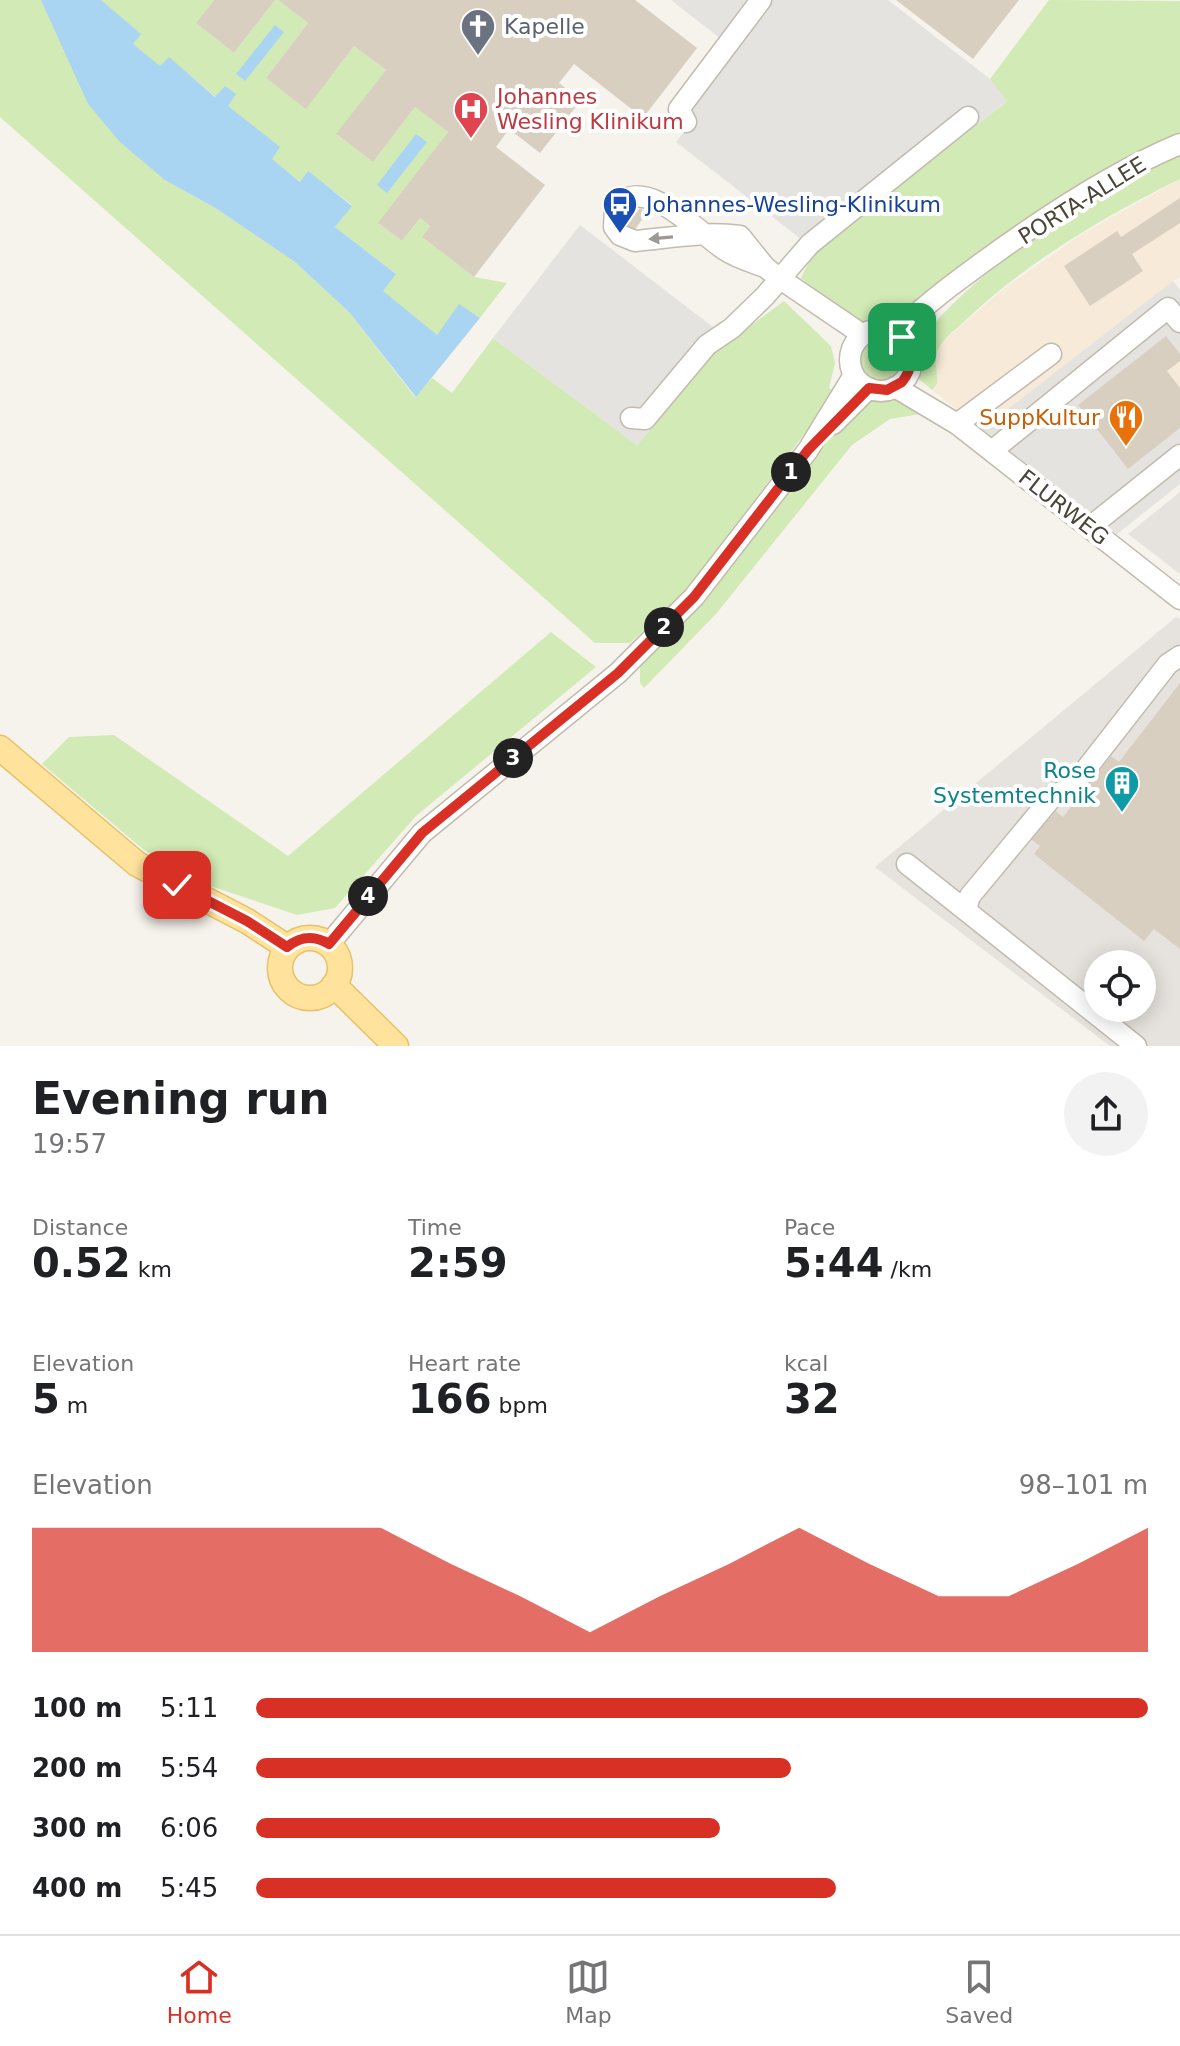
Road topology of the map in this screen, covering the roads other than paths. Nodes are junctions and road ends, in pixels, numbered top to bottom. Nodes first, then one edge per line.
1 (761, 0) edge
2 (968, 117) dead end
3 (686, 122) dead end
4 (1180, 144) edge
5 (704, 235) junction
6 (772, 272) junction
7 (1180, 322) edge
8 (901, 338) junction
9 (857, 341) junction
10 (1051, 354) dead end
11 (901, 381) junction
12 (861, 382) junction
13 (631, 418) dead end
14 (952, 420) junction
15 (993, 450) junction
16 (1180, 455) edge
17 (1090, 527) junction
18 (1180, 599) edge
19 (1180, 656) edge
20 (0, 748) edge
21 (907, 864) dead end
22 (969, 913) junction
23 (329, 944) junction
24 (287, 947) junction
25 (334, 985) junction
26 (396, 1046) edge
27 (1136, 1046) edge

1 - 3 street
2 - 6 street
4 - 8 street, PORTA-ALLEE
5 -> 5 street
5 - 6 street
5 - 6 street
6 - 9 street
6 - 13 street
7 - 15 street
8 - 9 street
8 - 11 street
9 - 12 street
10 - 14 street
11 - 12 street
11 - 14 street, FLURWEG
12 - 23 street
14 - 15 street, FLURWEG
15 - 17 street, FLURWEG
16 - 17 street
17 - 18 street, FLURWEG
19 - 22 street
20 - 24 main road
21 - 22 street
22 - 27 street
23 - 24 main road
23 - 25 main road
24 - 25 main road
25 - 26 main road

